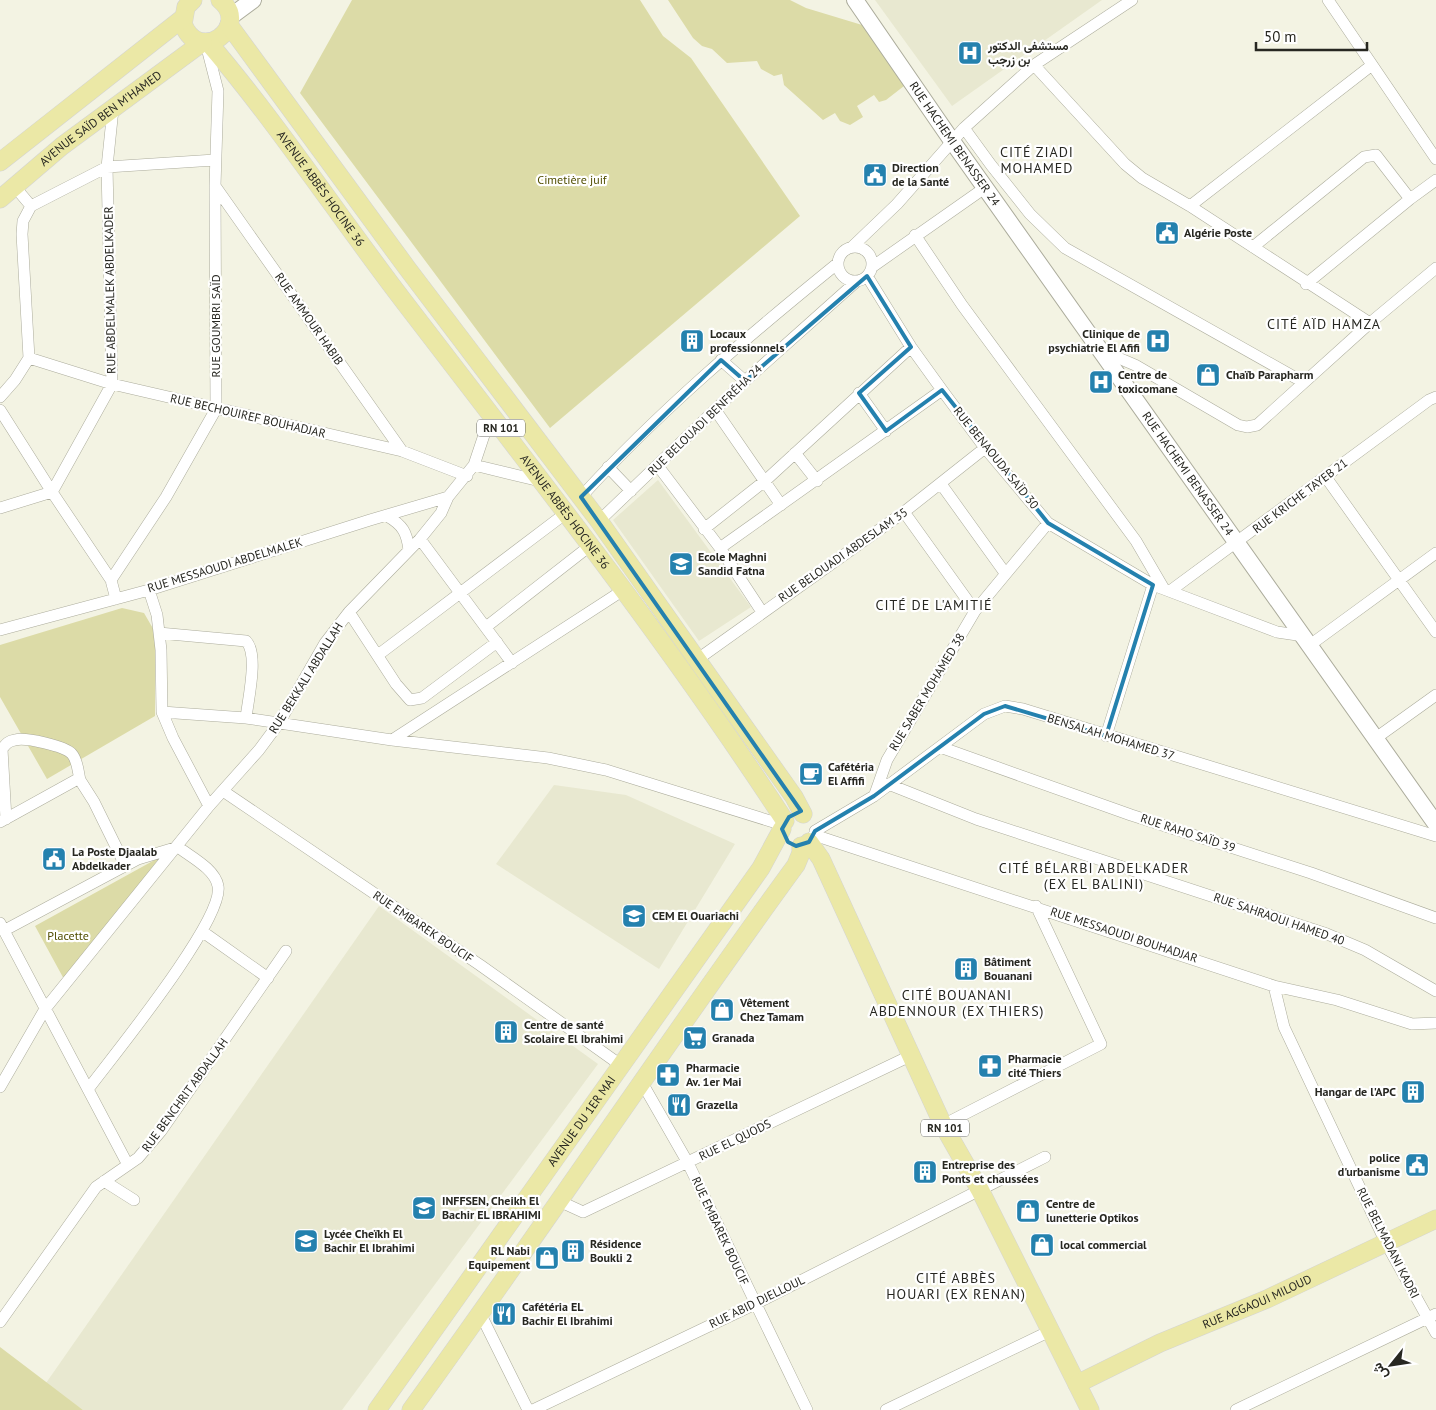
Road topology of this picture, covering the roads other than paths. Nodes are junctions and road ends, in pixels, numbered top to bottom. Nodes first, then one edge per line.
1 (172, 0) edge
2 (220, 0) edge
3 (253, 0) edge
4 (855, 0) edge
5 (1132, 0) edge
6 (1328, 0) edge
7 (186, 11) edge
8 (229, 22) junction
9 (206, 42) junction
10 (1034, 65) junction
11 (1372, 65) junction
12 (113, 109) junction
13 (964, 128) junction
14 (952, 141) junction
15 (1436, 159) edge
16 (215, 160) junction
17 (0, 162) edge
18 (108, 167) junction
19 (1436, 180) edge
20 (215, 186) junction
21 (15, 187) junction
22 (986, 187) junction
23 (0, 199) edge
24 (1410, 199) junction
25 (31, 206) junction
26 (1190, 206) junction
27 (915, 235) junction
28 (1253, 247) junction
29 (852, 248) junction
30 (838, 263) junction
31 (1436, 268) edge
32 (865, 275) junction
33 (1306, 284) junction
34 (1370, 323) junction
35 (911, 347) junction
36 (1102, 351) junction
37 (29, 358) junction
38 (721, 360) junction
39 (744, 381) junction
40 (1303, 382) junction
41 (112, 384) junction
42 (942, 390) junction
43 (859, 393) junction
44 (0, 397) edge
45 (1432, 398) edge
46 (216, 409) junction
47 (0, 410) edge
48 (716, 411) junction
49 (491, 414) junction
50 (886, 431) junction
51 (985, 448) junction
52 (402, 451) junction
53 (796, 453) junction
54 (474, 465) junction
55 (658, 466) junction
56 (608, 467) junction
57 (467, 476) junction
58 (1325, 476) junction
59 (540, 480) junction
60 (766, 480) junction
61 (817, 481) junction
62 (941, 484) junction
63 (631, 491) junction
64 (52, 492) junction
65 (448, 497) junction
66 (581, 497) junction
67 (781, 505) junction
68 (0, 508) edge
69 (566, 512) junction
70 (904, 512) junction
71 (387, 516) junction
72 (599, 521) junction
73 (1048, 523) junction
74 (704, 528) junction
75 (420, 539) junction
76 (1238, 542) junction
77 (591, 546) junction
78 (720, 548) junction
79 (409, 550) junction
80 (1436, 552) edge
81 (1005, 573) junction
82 (1399, 579) junction
83 (111, 580) junction
84 (1162, 588) junction
85 (625, 589) junction
86 (149, 590) junction
87 (460, 595) junction
88 (116, 599) junction
89 (975, 611) junction
90 (349, 612) junction
91 (762, 612) junction
92 (486, 627) junction
93 (0, 630) edge
94 (159, 632) junction
95 (1436, 632) edge
96 (1307, 641) junction
97 (497, 642) junction
98 (378, 655) junction
99 (698, 659) junction
100 (512, 663) junction
101 (1436, 695) edge
102 (162, 712) junction
103 (246, 718) junction
104 (279, 723) junction
105 (1106, 736) junction
106 (1376, 738) junction
107 (392, 740) junction
108 (940, 747) junction
109 (80, 780) junction
110 (888, 784) junction
111 (223, 791) junction
112 (874, 796) junction
113 (209, 806) junction
114 (803, 814) junction
115 (3, 821) edge
116 (1436, 824) edge
117 (784, 825) junction
118 (1436, 836) edge
119 (810, 838) junction
120 (178, 847) junction
121 (125, 865) junction
122 (1036, 906) junction
123 (1436, 918) edge
124 (2, 926) edge
125 (203, 932) junction
126 (286, 952) dead end
127 (268, 978) junction
128 (1274, 986) junction
129 (1436, 991) edge
130 (45, 1009) junction
131 (1436, 1022) edge
132 (910, 1056) junction
133 (622, 1066) junction
134 (641, 1081) junction
135 (0, 1087) edge
136 (90, 1088) junction
137 (943, 1125) junction
138 (1046, 1157) dead end
139 (688, 1163) junction
140 (128, 1165) junction
141 (104, 1181) junction
142 (536, 1185) junction
143 (980, 1190) junction
144 (134, 1200) dead end
145 (558, 1201) junction
146 (1436, 1219) edge
147 (1386, 1243) junction
148 (755, 1304) junction
149 (481, 1315) junction
150 (1432, 1316) edge
151 (0, 1322) edge
152 (1050, 1331) junction
153 (1436, 1333) edge
154 (1076, 1384) junction
155 (376, 1410) edge
156 (412, 1410) edge
157 (528, 1410) edge
158 (533, 1410) edge
159 (807, 1410) edge
160 (886, 1410) edge
161 (1090, 1410) edge
162 (1236, 1410) edge

1 - 7 main road, AVENUE ABBÈS HOCINE 36
2 - 8 main road, AVENUE ABBÈS HOCINE 36
3 - 8 main road
4 - 14 main road, RUE HACHEMI BENASSER 24
5 - 10 street
6 - 11 street
7 - 9 main road, AVENUE ABBÈS HOCINE 36
7 - 17 main road
8 - 9 main road, AVENUE SAÏD BEN M'HAMED
8 - 66 main road, AVENUE ABBÈS HOCINE 36 / RN 101
9 - 12 main road, AVENUE SAÏD BEN M'HAMED
9 - 16 street, RUE GOUMBRI SAÏD
9 - 49 main road, AVENUE ABBÈS HOCINE 36 / RN 101
10 - 13 street
10 - 26 street
11 - 15 street
11 - 26 street
12 - 18 street, RUE ABDELMALEK ABDELKADER
12 - 21 main road, AVENUE SAÏD BEN M'HAMED
13 - 14 street
13 - 40 street
14 - 22 main road, RUE HACHEMI BENASSER 24
14 - 29 street
16 - 18 street
16 - 20 street, RUE GOUMBRI SAÏD
18 - 25 street
18 - 41 street, RUE ABDELMALEK ABDELKADER
19 - 24 street
20 - 46 street, RUE GOUMBRI SAÏD
20 - 52 street, RUE AMMOUR HABIB
21 - 23 main road, AVENUE SAÏD BEN M'HAMED
21 - 25 street
22 - 27 street, RUE BELOUADI BENFRÉHA 24
22 - 36 main road, RUE HACHEMI BENASSER 24
24 - 28 street
24 - 33 street
25 - 37 street
26 - 28 street
27 - 32 street, RUE BELOUADI BENFRÉHA 24
27 - 84 street
28 - 33 street
29 - 30 street
29 - 32 street
30 - 32 street
30 - 38 street
31 - 34 street
32 - 35 street, RUE BENAOUDA SAÏD 30
32 - 39 street, RUE BELOUADI BENFRÉHA 24
33 - 34 street
34 - 40 street
35 - 42 street, RUE BENAOUDA SAÏD 30
35 - 43 street
36 - 40 street
36 - 76 main road, RUE HACHEMI BENASSER 24
37 - 41 street, RUE BECHOUIREF BOUHADJAR
37 - 44 street
38 - 39 street
38 - 56 street
39 - 48 street, RUE BELOUADI BENFRÉHA 24
41 - 46 street, RUE BECHOUIREF BOUHADJAR
41 - 64 street, RUE ABDELMALEK ABDELKADER
42 - 50 street
42 - 51 street, RUE BENAOUDA SAÏD 30
43 - 50 street
43 - 53 street
45 - 58 street, RUE KRICHE TAYEB 21
46 - 52 street, RUE BECHOUIREF BOUHADJAR
46 - 83 street, RUE GOUMBRI SAÏD
47 - 64 street
48 - 55 street, RUE BELOUADI BENFRÉHA 24
48 - 60 street
49 - 54 street
49 - 59 main road, AVENUE ABBÈS HOCINE 36 / RN 101
50 - 61 street
51 - 62 street, RUE BELOUADI ABDESLAM 35
51 - 73 street, RUE BENAOUDA SAÏD 30
52 - 57 street, RUE BECHOUIREF BOUHADJAR
53 - 60 street
53 - 61 street
54 - 57 street, RUE BEKKALI ABDALLAH
54 - 59 street
55 - 63 street, RUE BELOUADI BENFRÉHA 24
55 - 74 street
56 - 63 street
56 - 66 street
57 - 65 street, RUE BEKKALI ABDALLAH
58 - 76 street, RUE KRICHE TAYEB 21
58 - 82 street
59 - 69 main road, AVENUE ABBÈS HOCINE 36 / RN 101
60 - 67 street
60 - 74 street
61 - 67 street
62 - 70 street, RUE BELOUADI ABDESLAM 35
62 - 81 street
63 - 72 street, RUE BELOUADI BENFRÉHA 24
64 - 68 street
64 - 83 street
65 - 71 street, RUE MESSAOUDI ABDELMALEK
65 - 75 street, RUE BEKKALI ABDALLAH
66 - 72 main road, AVENUE ABBÈS HOCINE 36 / RN 101
67 - 78 street
69 - 77 main road, AVENUE ABBÈS HOCINE 36 / RN 101
69 - 87 street
70 - 89 street
70 - 91 street, RUE BELOUADI ABDESLAM 35
71 - 79 street
71 - 86 street, RUE MESSAOUDI ABDELMALEK
72 - 99 main road, AVENUE ABBÈS HOCINE 36 / RN 101
73 - 81 street, RUE SABER MOHAMED 38
73 - 84 street, RUE BENAOUDA SAÏD 30
74 - 78 street
75 - 79 street, RUE BEKKALI ABDALLAH
75 - 87 street
76 - 84 street, RUE KRICHE TAYEB 21
76 - 96 main road, RUE HACHEMI BENASSER 24
77 - 85 main road, AVENUE ABBÈS HOCINE 36 / RN 101
77 - 92 street
78 - 91 street
79 - 90 street, RUE BEKKALI ABDALLAH
80 - 82 street
81 - 89 street, RUE SABER MOHAMED 38
82 - 95 street
82 - 96 street
83 - 88 street
84 - 96 street, RUE BENAOUDA SAÏD 30
84 - 105 street
85 - 100 street
85 - 117 main road, AVENUE ABBÈS HOCINE 36 / RN 101
86 - 88 street, RUE MESSAOUDI ABDELMALEK
86 - 94 street
87 - 92 street
87 - 98 street
88 - 93 street, RUE MESSAOUDI ABDELMALEK
89 - 112 street, RUE SABER MOHAMED 38
90 - 98 street
90 - 104 street, RUE BEKKALI ABDALLAH
91 - 99 street, RUE BELOUADI ABDESLAM 35
92 - 97 street
94 - 102 street
94 - 103 street
96 - 106 main road, RUE HACHEMI BENASSER 24
97 - 98 street
97 - 100 street
99 - 114 main road, AVENUE ABBÈS HOCINE 36 / RN 101
100 - 107 street
101 - 106 street
102 - 103 street
102 - 113 street
103 - 104 street
104 - 107 street
104 - 111 street, RUE BEKKALI ABDALLAH
105 - 108 street, BENSALAH MOHAMED 37
105 - 118 street, BENSALAH MOHAMED 37
106 - 116 main road, RUE HACHEMI BENASSER 24
107 - 117 street
108 - 110 street, BENSALAH MOHAMED 37
108 - 123 street, RUE RAHO SAÏD 39
109 - 115 street
109 - 115 street
109 - 121 street
110 - 112 street, BENSALAH MOHAMED 37
110 - 129 street, RUE SAHRAOUI HAMED 40
111 - 113 street, RUE BEKKALI ABDALLAH
111 - 133 street, RUE EMBAREK BOUCIF
112 - 119 street, BENSALAH MOHAMED 37
113 - 120 street, RUE BEKKALI ABDALLAH
114 - 117 main road
114 - 119 main road
117 - 119 main road
117 - 133 main road, AVENUE DU 1ER MAI
119 - 122 street, RUE MESSAOUDI BOUHADJAR
119 - 132 main road, RN 101
119 - 134 main road, AVENUE DU 1ER MAI
120 - 121 street
120 - 125 street
120 - 130 street, RUE BEKKALI ABDALLAH
121 - 124 street
122 - 128 street, RUE MESSAOUDI BOUHADJAR
122 - 137 street
124 - 130 street
125 - 127 street
125 - 136 street
126 - 127 street, RUE BENCHRIT ABDALLAH
127 - 140 street, RUE BENCHRIT ABDALLAH
128 - 131 street, RUE MESSAOUDI BOUHADJAR
128 - 147 street, RUE BELMADANI KADRI
130 - 135 street, RUE BEKKALI ABDALLAH
130 - 136 street
132 - 137 main road, RN 101
132 - 139 street, RUE EL QUODS
133 - 134 main road
133 - 142 main road, AVENUE DU 1ER MAI
134 - 139 street, RUE EMBAREK BOUCIF
134 - 145 main road, AVENUE DU 1ER MAI
136 - 140 street
137 - 143 main road, RN 101
138 - 143 street, RUE ABID DJELLOUL
139 - 145 street, RUE EL QUODS
139 - 148 street, RUE EMBAREK BOUCIF
140 - 141 street, RUE BENCHRIT ABDALLAH
141 - 144 street
141 - 151 street, RUE BENCHRIT ABDALLAH
142 - 145 main road
142 - 155 main road, AVENUE DU 1ER MAI
143 - 148 street, RUE ABID DJELLOUL
143 - 152 main road, RN 101
145 - 149 main road, AVENUE DU 1ER MAI
146 - 147 main road, RUE AGGAOUI MILOUD
147 - 150 street, RUE BELMADANI KADRI
147 - 154 main road, RUE AGGAOUI MILOUD
148 - 158 street, RUE ABID DJELLOUL
148 - 159 street, RUE EMBAREK BOUCIF
149 - 156 main road, AVENUE DU 1ER MAI
149 - 157 street
150 - 153 street, RUE BELMADANI KADRI
150 - 162 street
152 - 154 main road, RN 101
152 - 160 street
154 - 161 main road, RN 101

